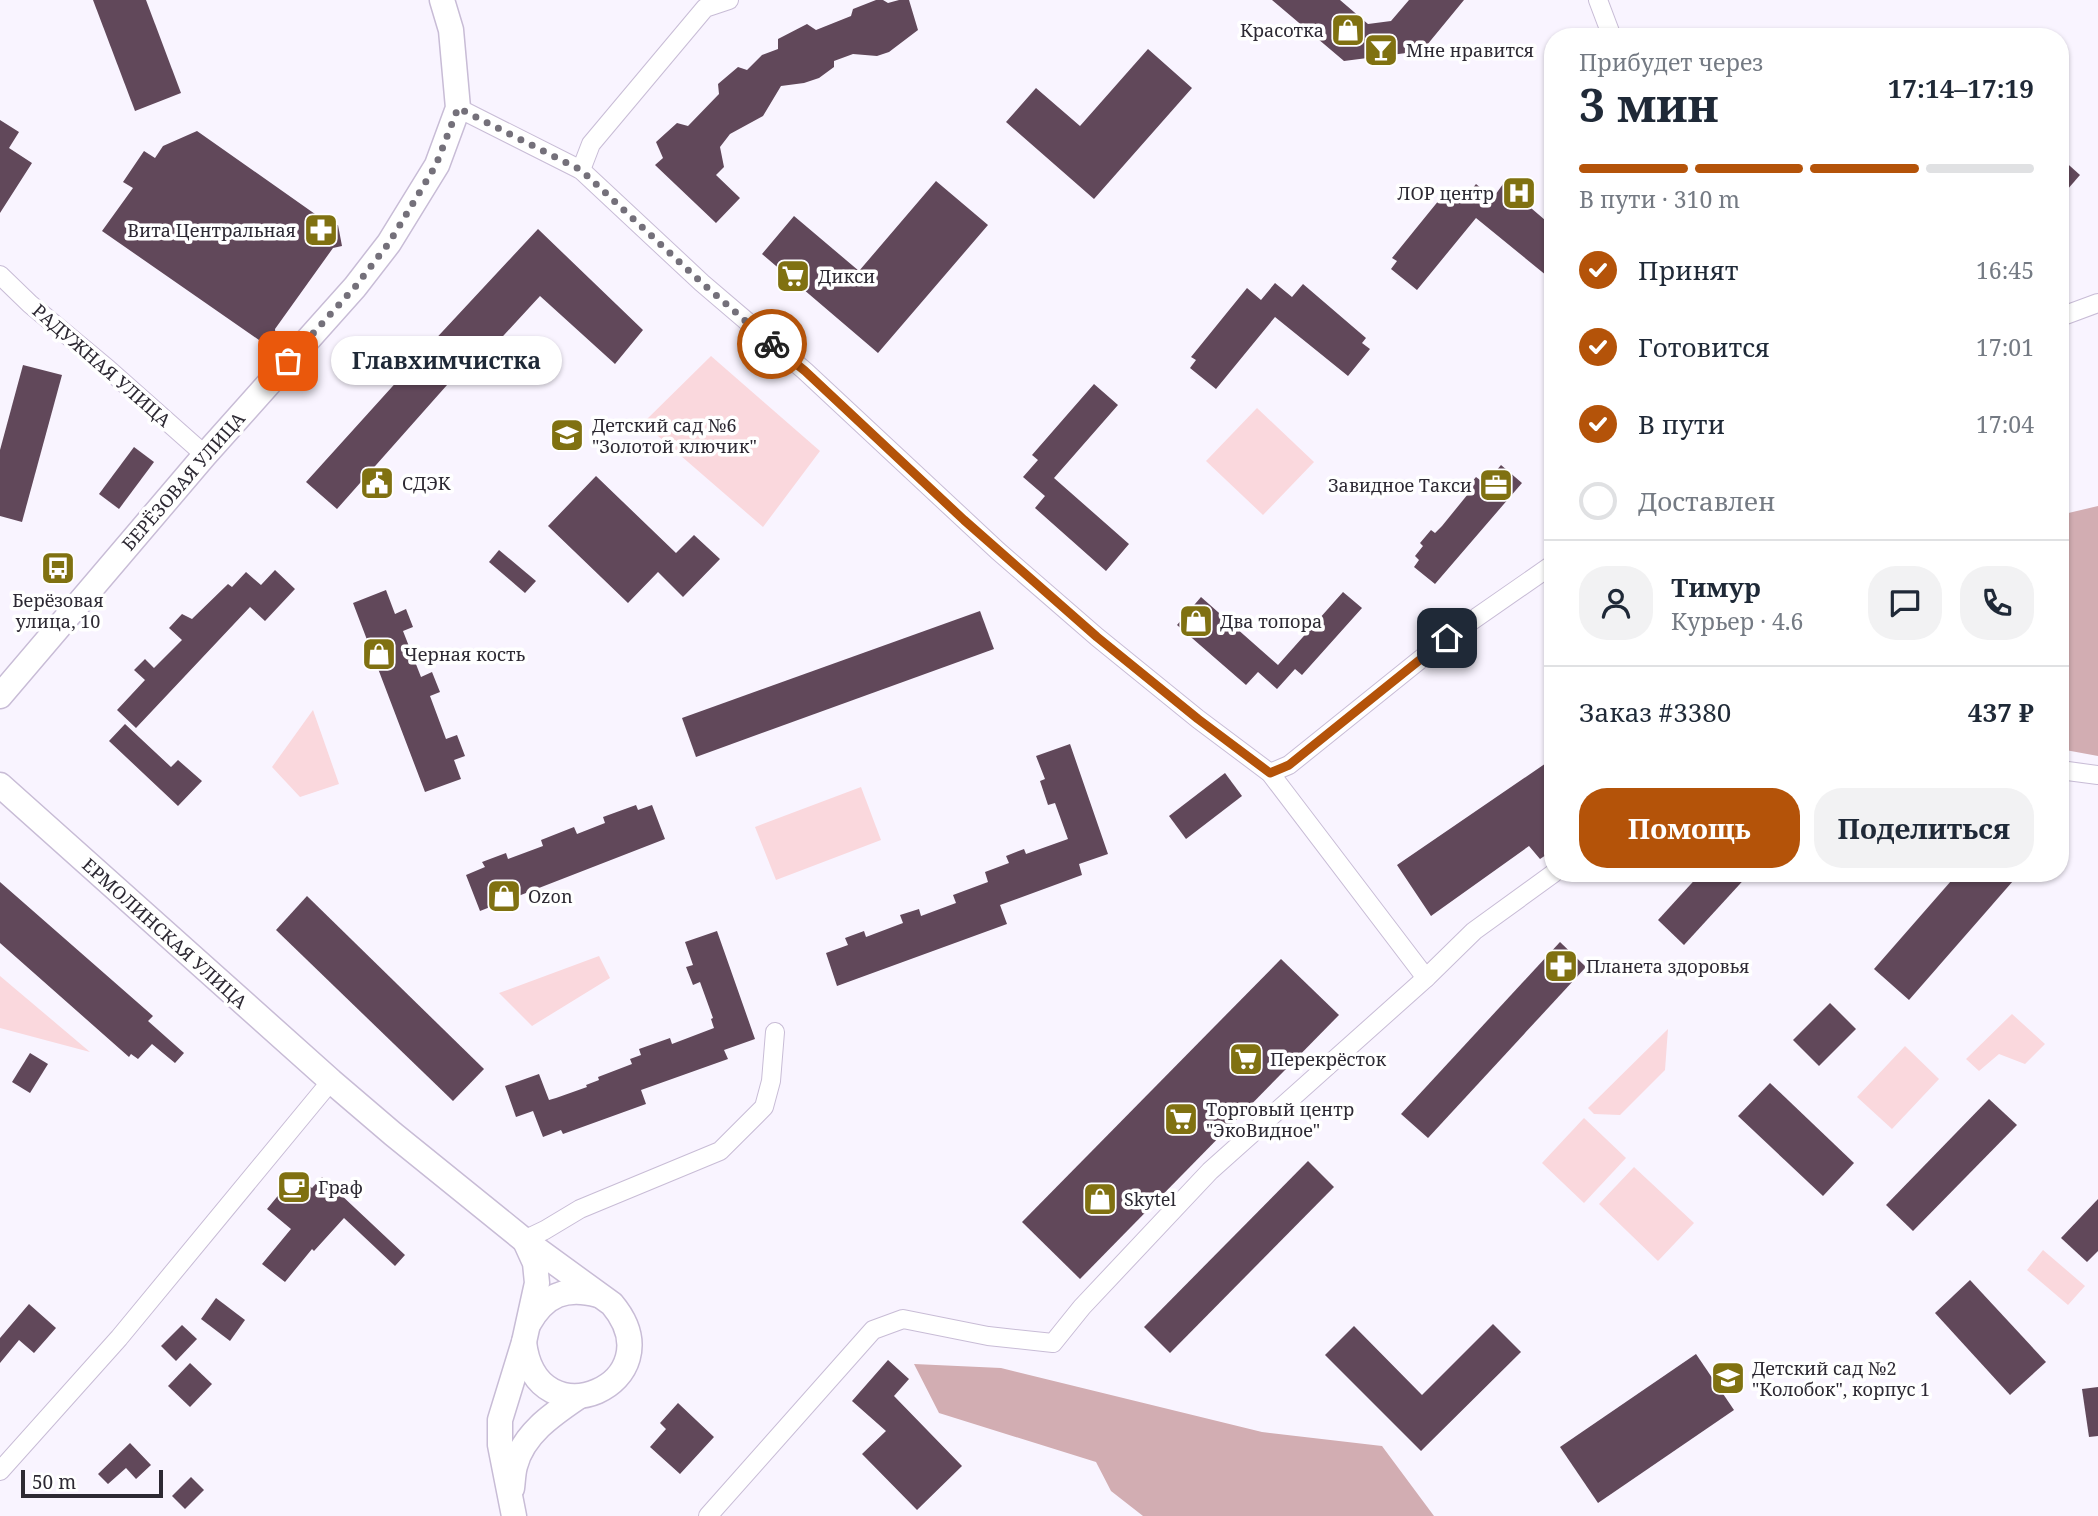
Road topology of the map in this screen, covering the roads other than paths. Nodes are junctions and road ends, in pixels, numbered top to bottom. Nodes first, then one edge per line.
1 (442, 0) edge
2 (729, 0) edge
3 (1598, 0) edge
4 (1609, 28) edge
5 (458, 108) junction
6 (581, 170) junction
7 (0, 275) edge
8 (2098, 303) edge
9 (2069, 314) edge
10 (205, 455) junction
11 (1544, 571) edge
12 (0, 696) edge
13 (2069, 771) edge
14 (1270, 773) junction
15 (2098, 775) edge
16 (0, 785) edge
17 (1544, 880) edge
18 (1426, 978) junction
19 (775, 1032) dead end
20 (331, 1081) junction
21 (524, 1240) junction
22 (598, 1295) junction
23 (526, 1333) junction
24 (578, 1397) junction
25 (0, 1471) edge
26 (719, 1501) junction
27 (512, 1508) edge
28 (694, 1516) edge
29 (708, 1516) edge

1 - 5 street, БЕРЁЗОВАЯ УЛИЦА
2 - 6 street
3 - 4 street
5 - 6 street
5 - 10 street, БЕРЁЗОВАЯ УЛИЦА
6 - 14 street
7 - 10 street, РАДУЖНАЯ УЛИЦА
8 - 9 street
10 - 12 street, БЕРЁЗОВАЯ УЛИЦА
11 - 14 street
13 - 15 street
14 - 18 street
16 - 20 street, ЕРМОЛИНСКАЯ УЛИЦА
17 - 18 street
18 - 26 street
19 - 21 street
20 - 21 street, ЕРМОЛИНСКАЯ УЛИЦА
20 - 25 street
21 - 22 street, ЕРМОЛИНСКАЯ УЛИЦА
21 - 23 street
22 - 23 street
22 - 24 street
23 - 24 street
23 - 27 street
24 - 27 street
26 - 28 street
26 - 29 street

